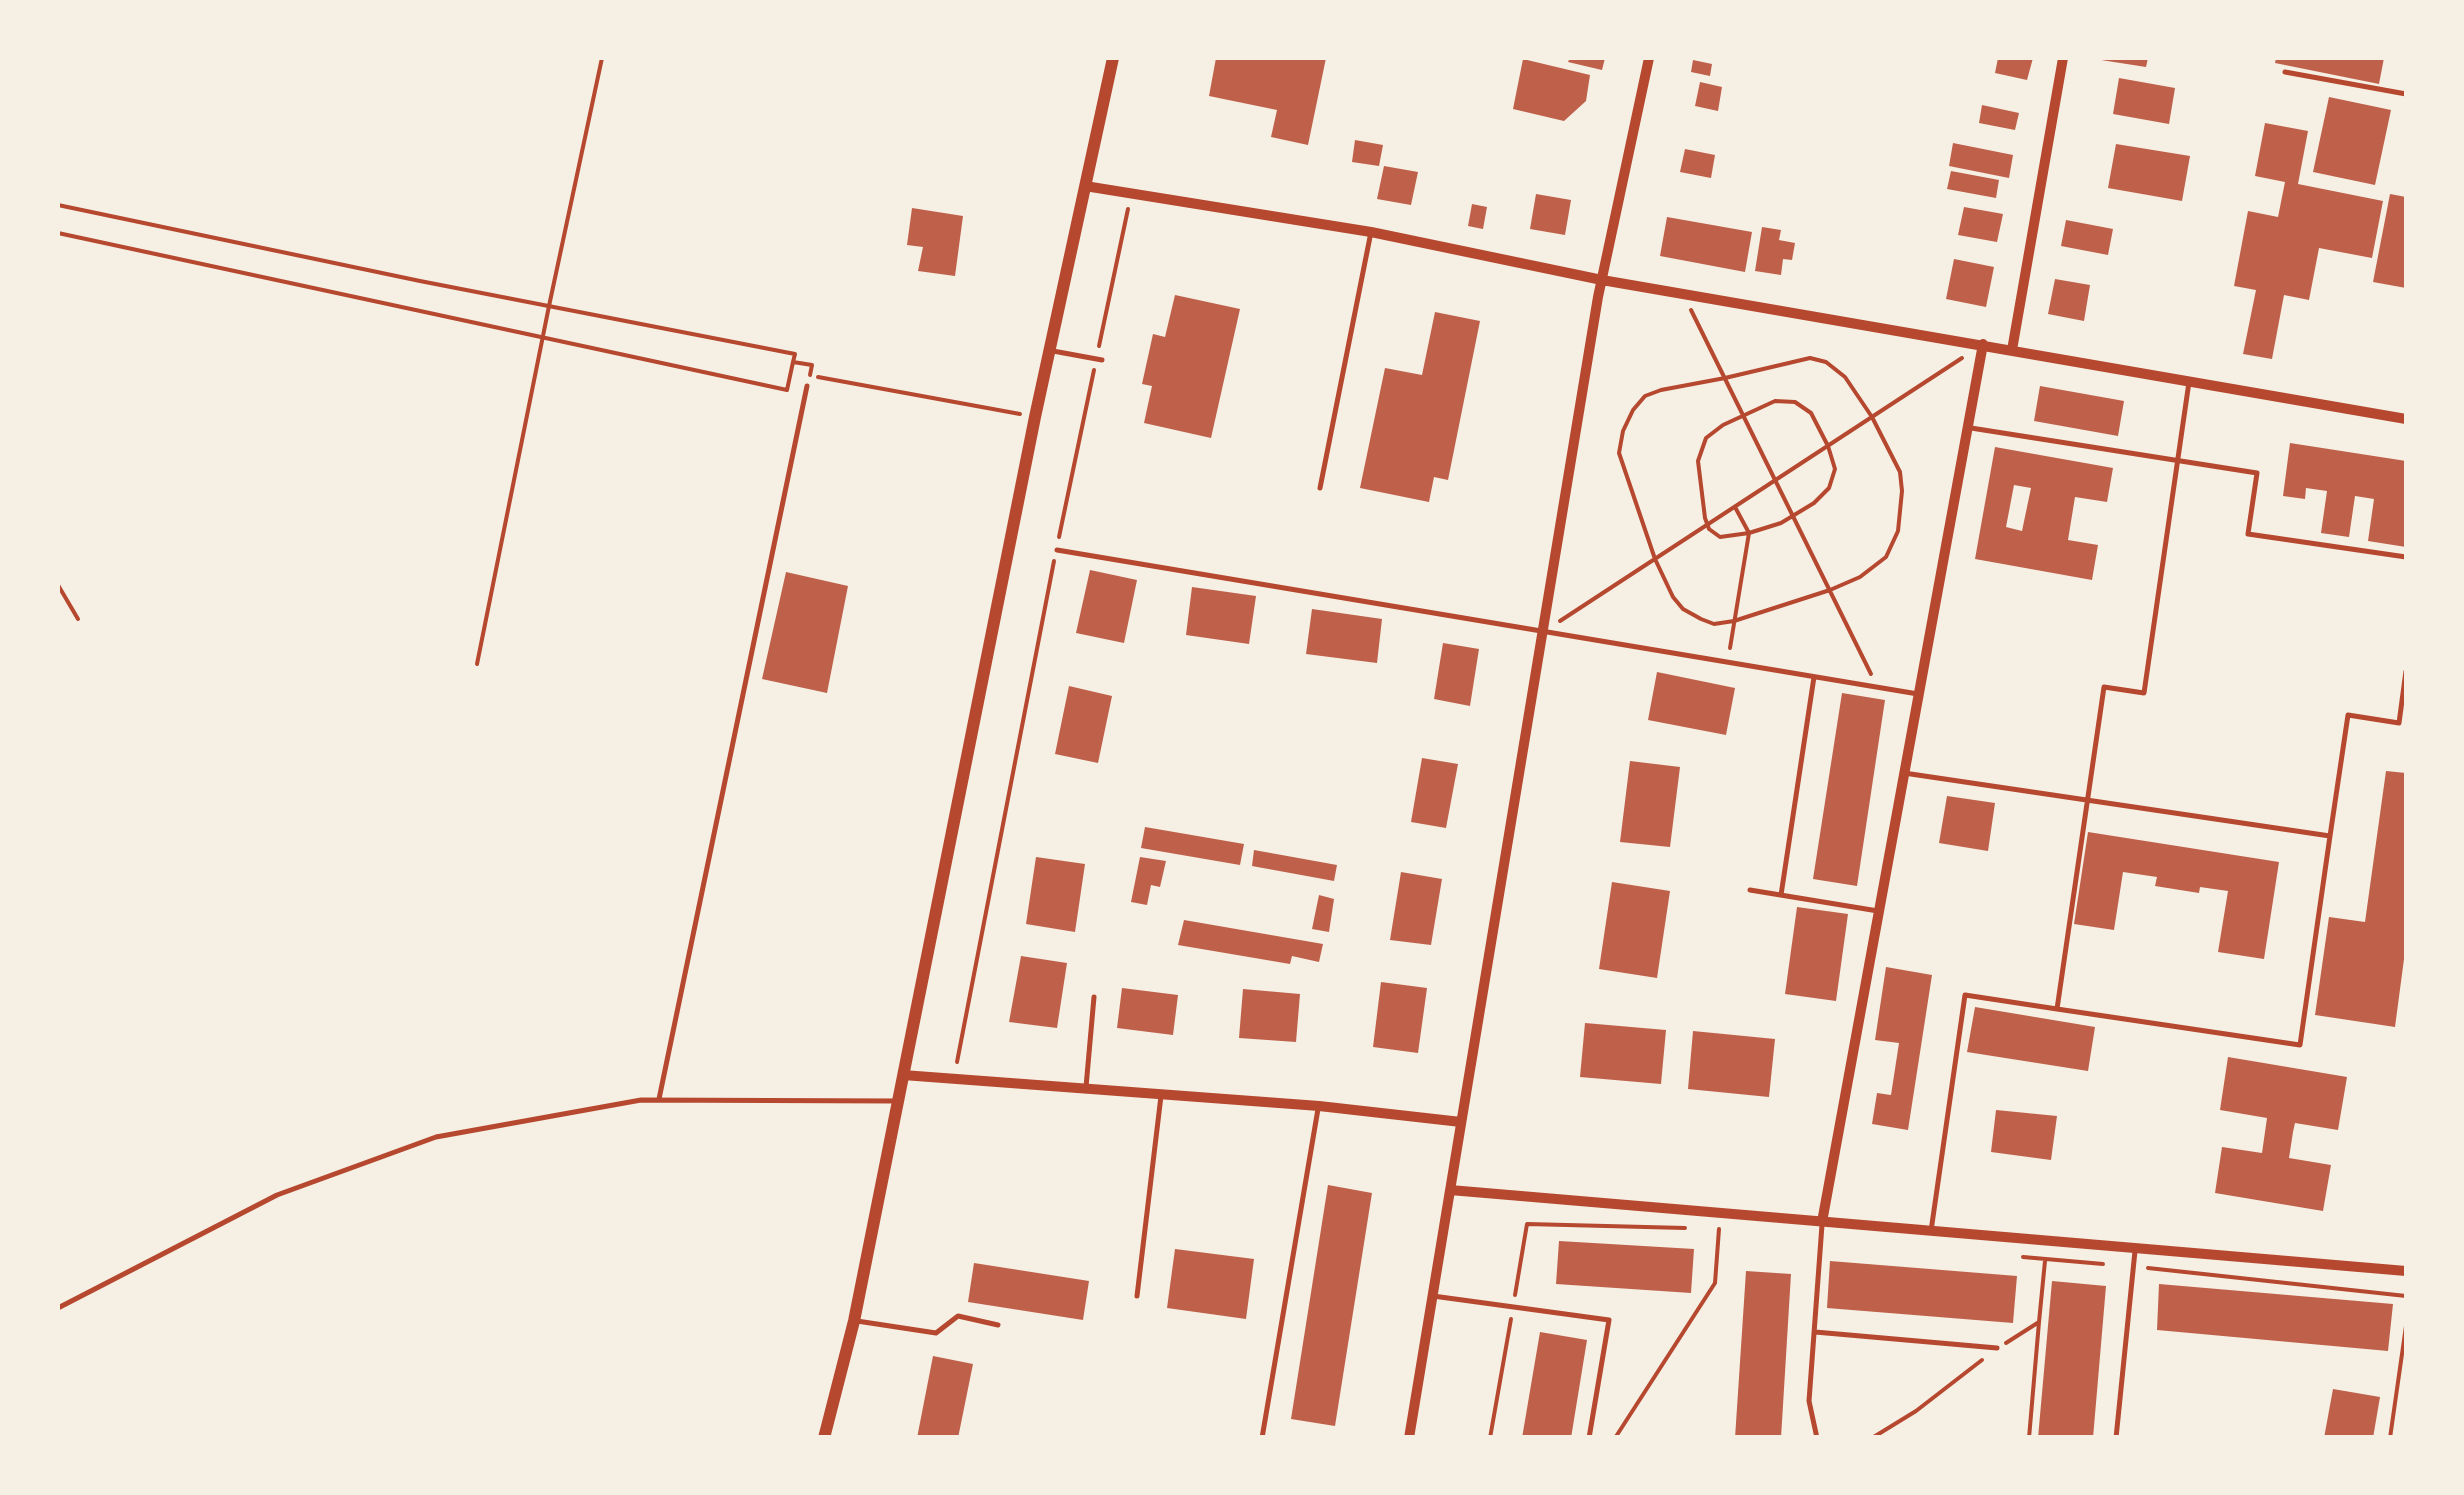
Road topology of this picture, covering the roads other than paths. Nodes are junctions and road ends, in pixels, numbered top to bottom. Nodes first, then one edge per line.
1 (1112, 58) edge
2 (1649, 58) edge
3 (2063, 58) edge
4 (2285, 72) dead end
5 (2406, 94) edge
6 (1085, 186) junction
7 (1371, 232) junction
8 (1602, 280) junction
9 (1983, 344) junction
10 (1050, 350) junction
11 (2012, 350) junction
12 (1102, 360) dead end
13 (2189, 382) junction
14 (807, 386) dead end
15 (2406, 419) edge
16 (1968, 428) junction
17 (2178, 461) junction
18 (1320, 488) dead end
19 (1057, 550) road end
20 (2406, 557) edge
21 (1542, 632) junction
22 (2406, 671) edge
23 (1814, 677) junction
24 (1918, 694) junction
25 (1904, 773) junction
26 (2087, 800) junction
27 (2330, 836) junction
28 (1750, 890) dead end
29 (1781, 895) junction
30 (1878, 912) junction
31 (1094, 997) dead end
32 (2057, 1009) junction
33 (903, 1075) junction
34 (1086, 1087) junction
35 (1161, 1094) junction
36 (659, 1099) junction
37 (898, 1101) junction
38 (1318, 1106) junction
39 (1461, 1122) junction
40 (1450, 1190) junction
41 (1822, 1222) junction
42 (1931, 1230) junction
43 (2136, 1248) junction
44 (2406, 1271) edge
45 (1137, 1296) dead end
46 (1432, 1296) junction
47 (58, 1308) edge
48 (854, 1321) junction
49 (998, 1325) dead end
50 (1814, 1332) junction
51 (1997, 1348) dead end
52 (824, 1438) edge
53 (1262, 1438) edge
54 (1408, 1438) edge
55 (1589, 1438) edge
56 (1817, 1438) edge
57 (2116, 1438) edge

1 - 6 street
2 - 8 street
3 - 11 street
4 - 5 lane
6 - 7 street
6 - 10 street
7 - 8 street
7 - 18 lane
8 - 9 street
8 - 21 street
9 - 11 street
9 - 16 street
10 - 12 lane
10 - 33 street
11 - 13 street
13 - 15 street
13 - 17 lane
14 - 36 lane
16 - 17 lane
16 - 24 street
17 - 20 lane
17 - 26 lane
19 - 21 lane
21 - 23 lane
21 - 39 street
22 - 27 lane
23 - 24 lane
23 - 29 lane
24 - 25 street
25 - 26 lane
25 - 30 street
26 - 27 lane
26 - 32 lane
27 - 32 lane
28 - 29 lane
29 - 30 lane
30 - 41 street
31 - 34 lane
32 - 42 lane
33 - 34 street
33 - 37 street
34 - 35 street
35 - 38 street
35 - 45 lane
36 - 37 lane
36 - 47 lane
37 - 48 street
38 - 39 street
38 - 53 lane
39 - 40 street
40 - 41 street
40 - 46 street
41 - 42 street
41 - 50 lane
42 - 43 street
43 - 44 street
43 - 57 lane
46 - 54 street
46 - 55 lane
48 - 49 lane
48 - 52 street
50 - 51 lane
50 - 56 lane

